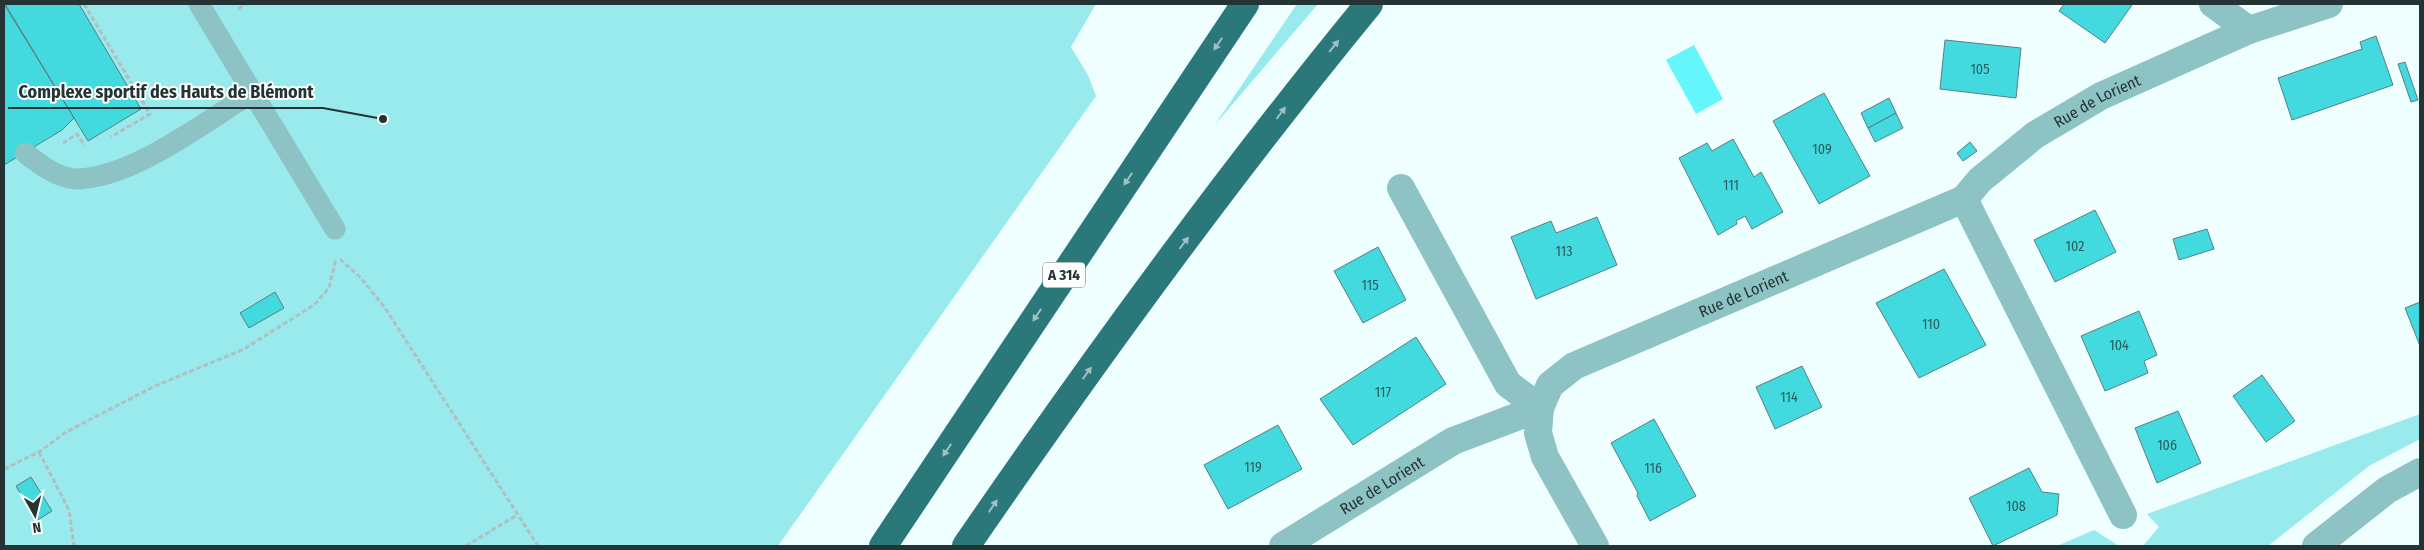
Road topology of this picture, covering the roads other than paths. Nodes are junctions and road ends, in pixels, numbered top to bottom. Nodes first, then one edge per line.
1 (199, 4) edge
2 (1245, 4) edge
3 (1368, 4) edge
4 (2213, 4) edge
5 (2329, 4) edge
6 (2249, 30) junction
7 (252, 92) junction
8 (29, 156) road end
9 (1401, 188) dead end
10 (1964, 199) junction
11 (335, 229) dead end
12 (1540, 408) junction
13 (2420, 472) edge
14 (2123, 515) dead end
15 (883, 546) edge
16 (966, 546) edge
17 (1283, 546) edge
18 (1595, 546) edge
19 (2316, 546) edge

1 - 7 lane
2 -> 15 highway, A 314
16 -> 3 highway
4 - 6 street
5 - 6 street, Rue de Lorient
6 - 10 street, Rue de Lorient
7 - 8 lane
7 - 11 lane
9 - 12 street
10 - 12 street, Rue de Lorient
10 - 14 street
12 - 17 street, Rue de Lorient
12 - 18 street, Rue de Lorient
13 - 19 street

